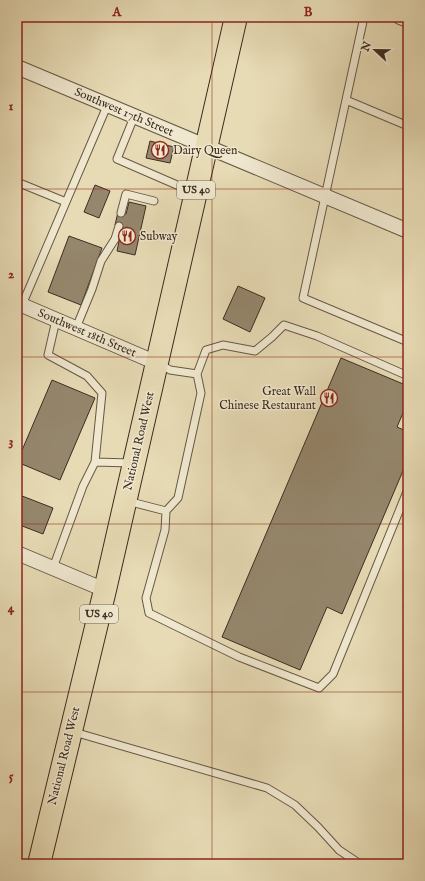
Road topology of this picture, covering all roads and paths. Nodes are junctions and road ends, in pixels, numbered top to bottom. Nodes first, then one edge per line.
1 (236, 17) edge
2 (364, 17) edge
3 (400, 17) edge
4 (408, 20) edge
5 (17, 67) edge
6 (346, 100) junction
7 (107, 106) junction
8 (134, 117) junction
9 (408, 126) edge
10 (206, 147) junction
11 (17, 182) edge
12 (196, 193) junction
13 (325, 196) junction
14 (154, 201) dead end
15 (66, 202) junction
16 (121, 213) dead end
17 (119, 226) dead end
18 (408, 231) edge
19 (20, 304) edge
20 (56, 320) junction
21 (76, 328) junction
22 (408, 342) edge
23 (157, 362) junction
24 (197, 374) junction
25 (408, 376) edge
26 (95, 462) junction
27 (134, 463) junction
28 (408, 489) edge
29 (125, 500) junction
30 (166, 512) junction
31 (17, 553) edge
32 (53, 568) junction
33 (105, 590) junction
34 (70, 731) junction
35 (39, 864) edge
36 (360, 864) edge

1 - 10 main road, National Road West / US 40
2 - 6 lane
3 - 4 street
5 - 7 street, Southwest 17th Street
6 - 9 lane
6 - 13 lane
7 - 8 street, Southwest 17th Street
7 - 15 lane
8 - 10 street, Southwest 17th Street
8 - 12 lane
10 - 12 main road, National Road West / US 40
10 - 13 street, Southwest 17th Street
11 - 15 lane
12 - 23 main road, National Road West / US 40
13 - 18 street, Southwest 17th Street
13 - 22 lane
14 - 16 lane
15 - 19 lane
17 - 21 lane
19 - 20 street, Southwest 18th Street
20 - 21 street, Southwest 18th Street
20 - 26 lane
21 - 23 street, Southwest 18th Street
23 - 24 lane
23 - 27 main road, National Road West / US 40
24 - 25 lane
24 - 30 lane
26 - 27 lane
26 - 32 lane
27 - 29 main road, National Road West / US 40
28 - 30 lane
29 - 30 lane
29 - 33 main road, National Road West / US 40
31 - 32 street
32 - 33 street
33 - 34 main road, National Road West / US 40
34 - 35 main road, National Road West / US 40
34 - 36 lane

